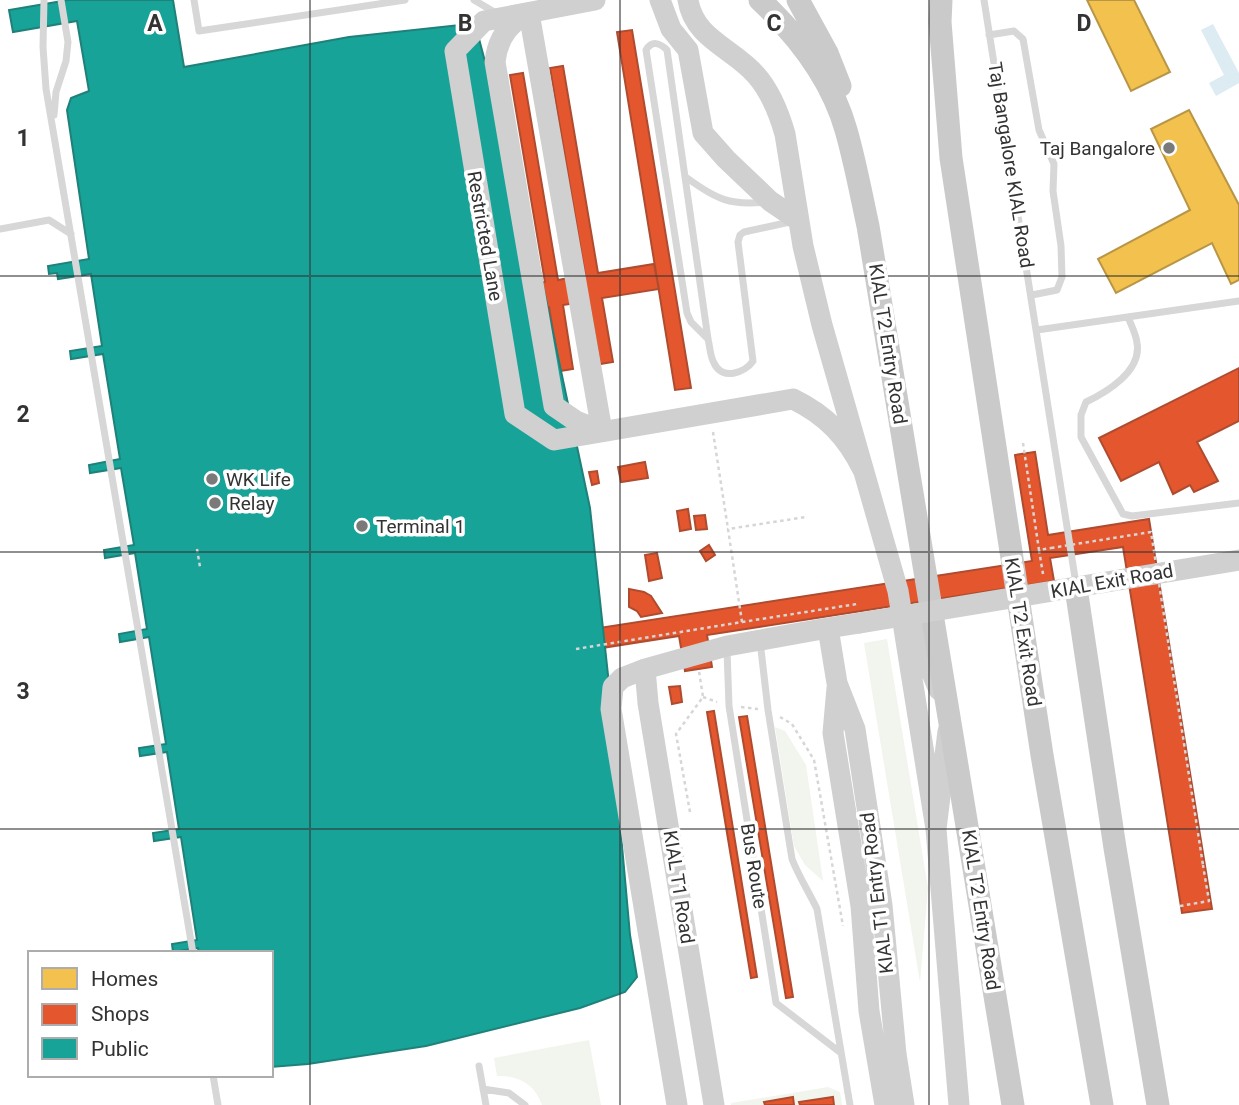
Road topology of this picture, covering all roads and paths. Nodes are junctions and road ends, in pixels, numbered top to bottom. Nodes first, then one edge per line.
1 (44, 0) edge
2 (61, 0) edge
3 (194, 0) edge
4 (405, 0) edge
5 (474, 0) edge
6 (595, 0) edge
7 (660, 0) edge
8 (688, 0) edge
9 (760, 0) edge
10 (798, 0) edge
11 (941, 0) edge
12 (955, 0) edge
13 (984, 0) edge
14 (535, 8) edge
15 (502, 18) junction
16 (989, 35) junction
17 (53, 126) junction
18 (951, 158) junction
19 (687, 178) junction
20 (770, 201) junction
21 (799, 220) junction
22 (868, 226) junction
23 (0, 229) edge
24 (71, 234) junction
25 (1032, 295) junction
26 (1239, 301) edge
27 (1128, 317) junction
28 (1037, 330) junction
29 (708, 339) junction
30 (710, 412) junction
31 (602, 431) junction
32 (1023, 443) dead end
33 (863, 470) junction
34 (1239, 503) edge
35 (806, 517) dead end
36 (728, 529) junction
37 (197, 548) dead end
38 (1039, 550) junction
39 (1239, 560) edge
40 (200, 567) dead end
41 (1048, 583) junction
42 (1076, 588) junction
43 (898, 591) junction
44 (863, 613) junction
45 (742, 622) dead end
46 (828, 628) junction
47 (760, 640) junction
48 (727, 646) junction
49 (576, 649) dead end
50 (696, 656) junction
51 (645, 669) junction
52 (837, 683) junction
53 (703, 697) junction
54 (729, 706) junction
55 (768, 710) junction
56 (950, 715) junction
57 (690, 812) dead end
58 (936, 829) junction
59 (1180, 906) dead end
60 (844, 934) dead end
61 (192, 951) edge
62 (842, 1054) junction
63 (479, 1066) dead end
64 (213, 1077) edge
65 (483, 1089) junction
66 (218, 1105) edge
67 (486, 1105) edge
68 (525, 1105) edge
69 (677, 1105) edge
70 (714, 1105) edge
71 (850, 1105) edge
72 (885, 1105) edge
73 (904, 1105) edge
74 (959, 1105) edge
75 (1013, 1105) edge
76 (1102, 1105) edge
77 (1158, 1105) edge

1 - 17 lane
2 - 17 lane
3 - 4 lane
5 - 15 lane
6 - 14 main road, Restricted Lane
7 - 20 main road
8 - 21 main road
9 - 22 main road, KIAL T2 Entry Road
10 - 22 main road
11 - 18 main road, KIAL T2 Exit Road
12 - 18 main road, KIAL T2 Exit Road
13 - 16 lane, Taj Bangalore KIAL Road
14 - 15 main road, Restricted Lane
14 - 31 main road
14 - 31 main road
15 - 31 main road, Restricted Lane
16 - 25 lane, Taj Bangalore KIAL Road
16 - 25 lane, Taj Bangalore KIAL Road
17 - 24 lane
18 - 76 main road, KIAL T2 Exit Road
19 - 20 lane
19 - 29 lane
19 - 29 lane
20 - 21 main road
21 - 29 lane
21 - 33 main road
22 - 56 main road, KIAL T2 Entry Road
23 - 24 lane
24 - 61 lane
25 - 28 lane, Taj Bangalore KIAL Road
26 - 27 lane
27 - 28 lane
27 - 34 lane
28 - 42 lane, Taj Bangalore KIAL Road
30 - 31 main road
30 - 33 main road
30 - 36 path
32 - 38 path
33 - 43 main road
35 - 36 path
36 - 49 path
37 - 40 path
38 - 41 path, bridge
38 - 59 path, bridge
39 - 42 main road, KIAL Exit Road
41 - 42 main road, KIAL Exit Road
41 - 44 main road, KIAL Exit Road, bridge
42 - 77 main road
43 - 56 main road, KIAL T2 Entry Road
43 - 58 main road
44 - 45 path, bridge
44 - 46 main road
46 - 47 main road
46 - 52 main road, KIAL T1 Entry Road
47 - 48 main road
47 - 55 lane, Bus Route
48 - 50 main road
48 - 54 lane, Bus Route
50 - 51 main road
50 - 53 path
51 - 69 main road, KIAL T1 Road
51 - 70 main road, KIAL T1 Road
52 - 72 main road, KIAL T1 Entry Road
52 - 73 main road, KIAL T1 Entry Road
53 - 54 path
53 - 57 path
54 - 55 path
54 - 62 lane, Bus Route
55 - 60 path
55 - 62 lane, Bus Route
56 - 58 main road, KIAL T2 Entry Road
56 - 75 main road, KIAL T2 Entry Road
58 - 74 main road, KIAL T2 Entry Road
62 - 71 lane, Bus Route
63 - 65 lane
64 - 66 lane
65 - 67 lane
65 - 68 lane

